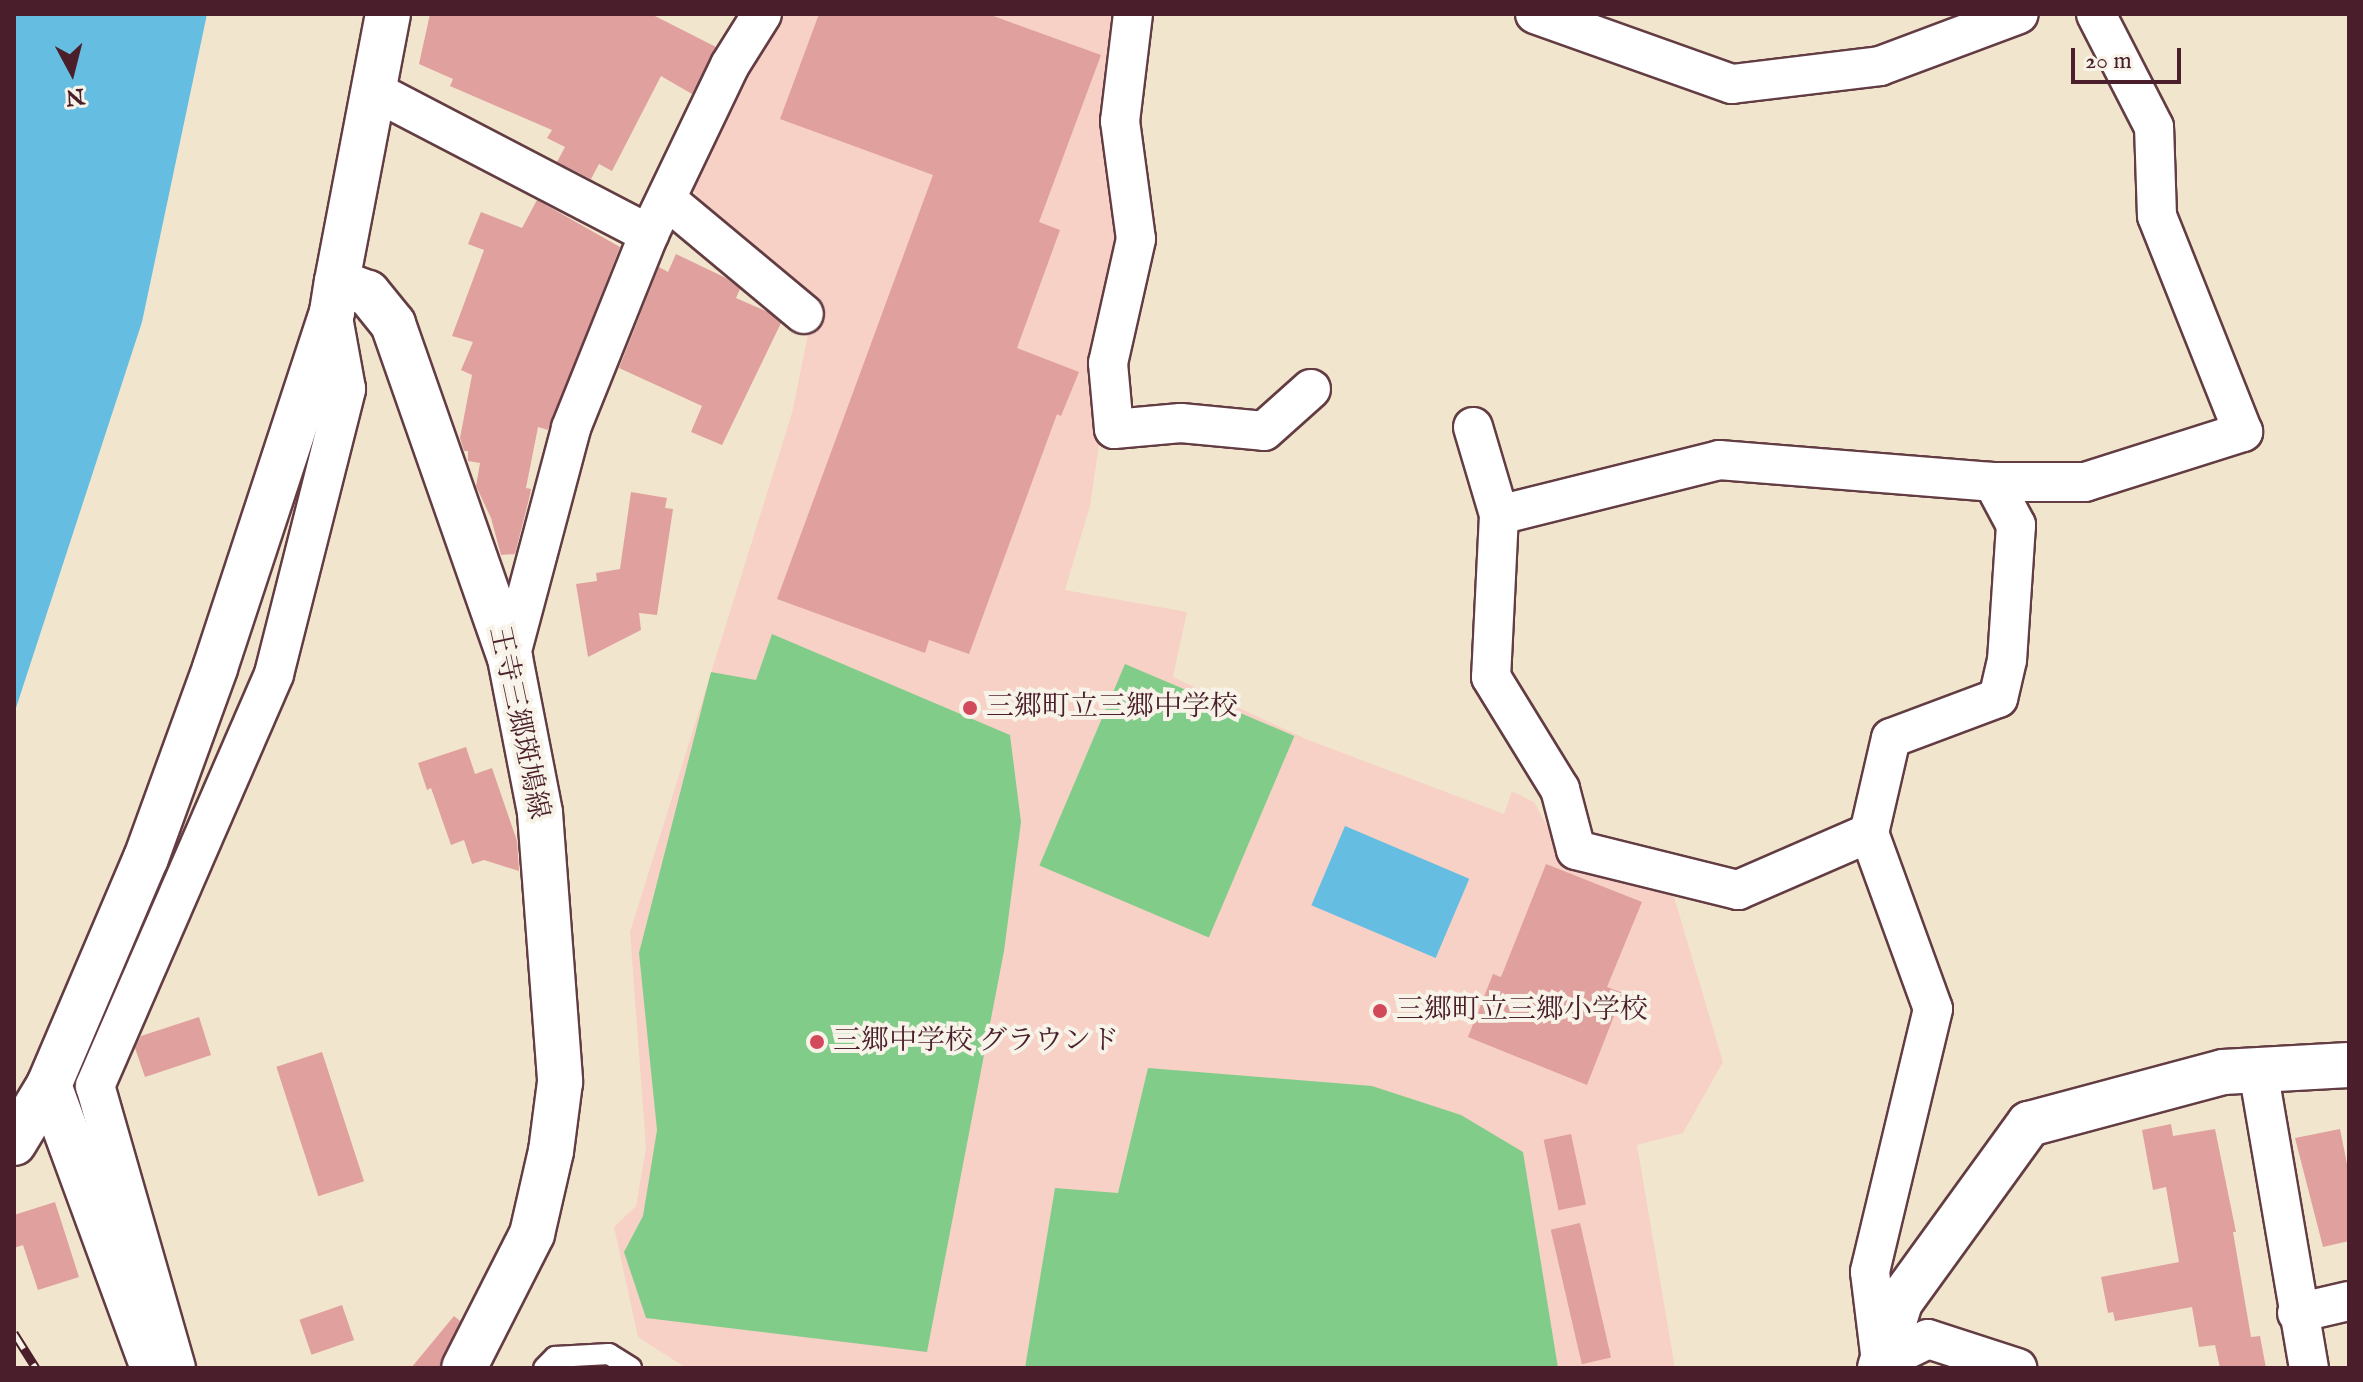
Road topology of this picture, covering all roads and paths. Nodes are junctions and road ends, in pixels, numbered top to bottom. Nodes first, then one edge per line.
1 (388, 14) edge
2 (762, 14) edge
3 (1133, 14) edge
4 (1535, 14) edge
5 (2019, 14) edge
6 (2096, 14) edge
7 (376, 92) junction
8 (667, 200) junction
9 (649, 234) junction
10 (335, 297) junction
11 (804, 314) dead end
12 (1311, 389) dead end
13 (1473, 427) dead end
14 (1993, 482) junction
15 (1499, 515) junction
16 (510, 658) junction
17 (1869, 833) junction
18 (2349, 1065) edge
19 (2258, 1070) junction
20 (49, 1085) junction
21 (14, 1143) edge
22 (2349, 1301) edge
23 (2297, 1313) junction
24 (1881, 1365) edge
25 (153, 1368) edge
26 (176, 1368) edge
27 (464, 1368) edge
28 (544, 1368) edge
29 (631, 1368) edge
30 (2017, 1368) edge
31 (2309, 1368) edge

1 - 7 street
2 - 8 street
3 - 12 street
4 - 5 street
6 - 14 street
7 - 9 street
7 - 10 street
8 - 9 street
8 - 11 street
9 - 16 street
10 - 16 street, 王寺三郷斑鳩線
10 - 20 street
10 - 26 street
13 - 15 street
14 - 15 street
14 - 17 street
15 - 17 street
16 - 27 street, 王寺三郷斑鳩線
17 - 24 street
18 - 19 street
19 - 23 street
19 - 24 street
20 - 21 street
20 - 25 street
22 - 23 street
23 - 31 street
24 - 30 street
28 - 29 lane

